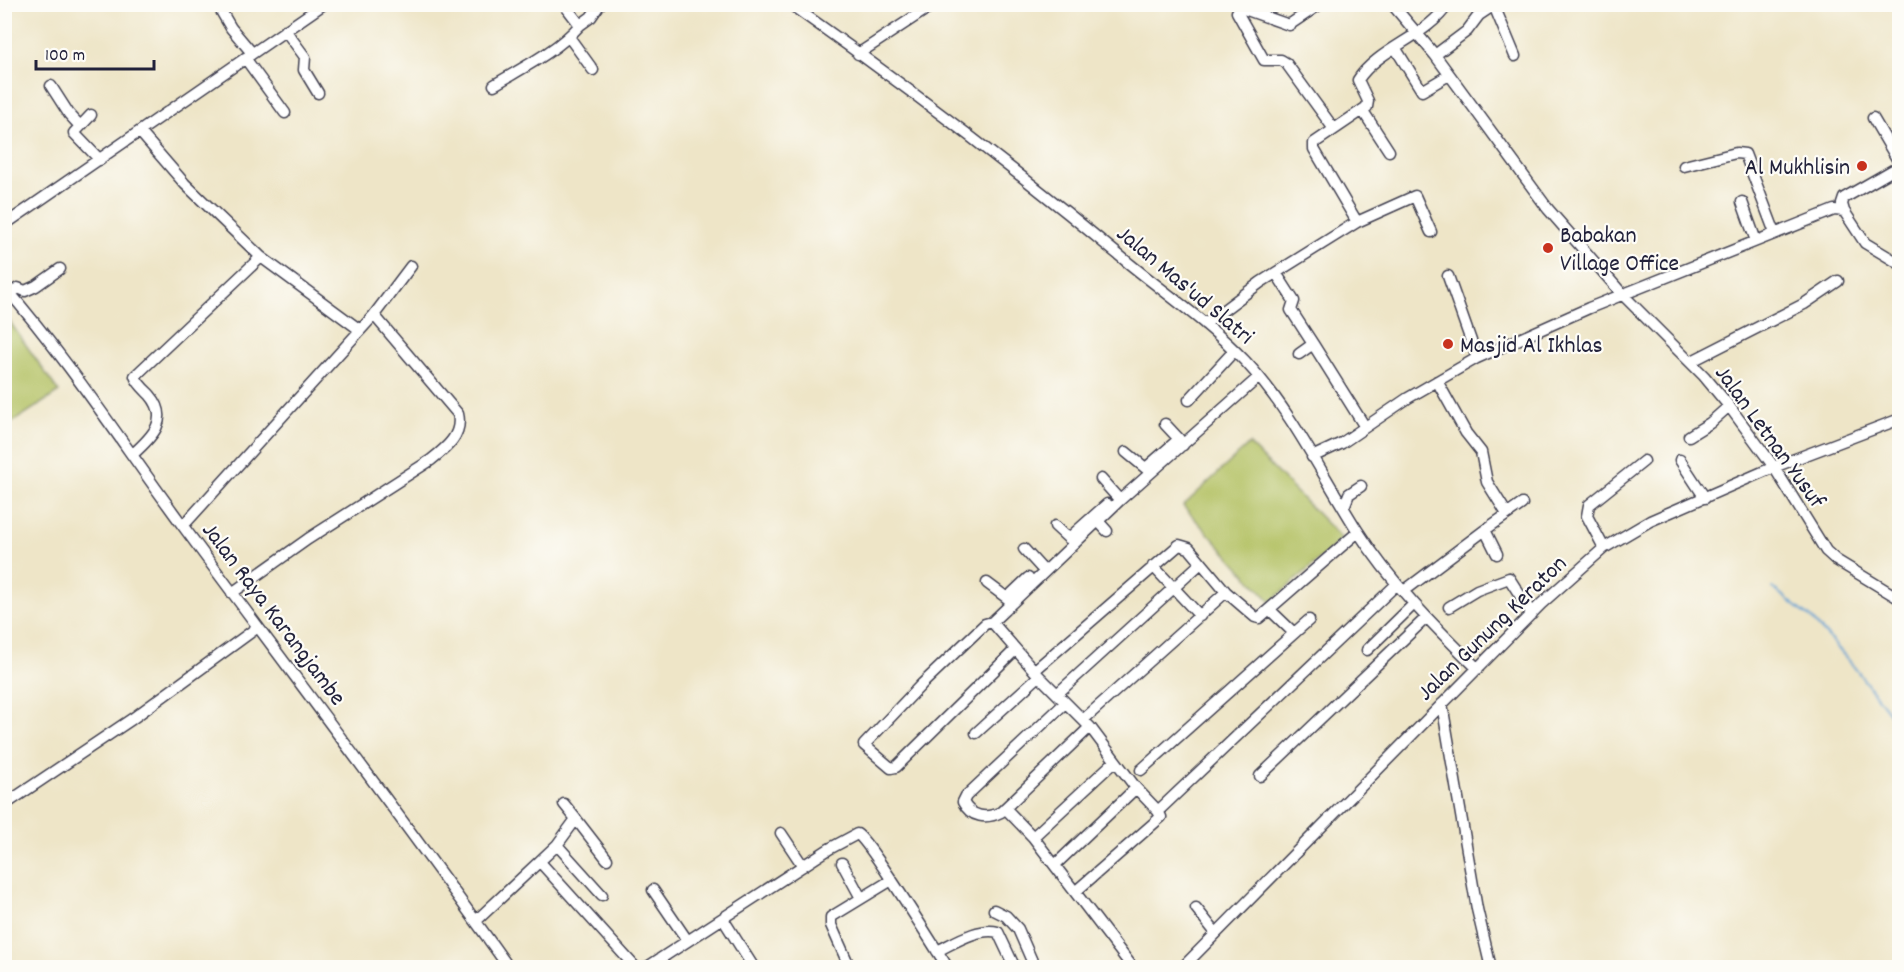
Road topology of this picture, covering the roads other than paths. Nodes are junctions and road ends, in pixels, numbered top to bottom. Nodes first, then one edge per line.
1 (217, 4) edge
2 (324, 4) edge
3 (564, 4) edge
4 (600, 4) edge
5 (790, 4) edge
6 (934, 4) edge
7 (1320, 4) edge
8 (1392, 4) edge
9 (1448, 4) edge
10 (580, 25) junction
11 (285, 30) junction
12 (1416, 35) junction
13 (569, 37) junction
14 (1396, 49) junction
15 (858, 54) junction
16 (1435, 55) junction
17 (248, 56) junction
18 (1515, 56) dead end
19 (593, 70) dead end
20 (1449, 75) junction
21 (494, 85) dead end
22 (51, 86) dead end
23 (318, 93) dead end
24 (1363, 111) junction
25 (285, 113) dead end
26 (91, 116) dead end
27 (1873, 118) dead end
28 (80, 126) junction
29 (1334, 129) junction
30 (140, 132) junction
31 (1389, 151) dead end
32 (100, 160) junction
33 (1899, 165) edge
34 (1684, 166) dead end
35 (1742, 202) dead end
36 (1844, 211) junction
37 (6, 221) edge
38 (1357, 222) junction
39 (1431, 232) dead end
40 (1775, 233) junction
41 (1756, 241) junction
42 (261, 257) junction
43 (1899, 264) edge
44 (411, 267) dead end
45 (60, 269) dead end
46 (1276, 273) junction
47 (1448, 276) dead end
48 (1838, 281) dead end
49 (8, 290) edge
50 (1624, 296) junction
51 (374, 315) junction
52 (1205, 324) junction
53 (360, 330) junction
54 (1313, 344) junction
55 (1234, 351) junction
56 (1299, 354) dead end
57 (1477, 358) junction
58 (1690, 362) junction
59 (1259, 377) junction
60 (1437, 381) junction
61 (1189, 400) dead end
62 (1729, 406) junction
63 (1899, 419) edge
64 (1165, 424) dead end
65 (1365, 427) junction
66 (1689, 436) dead end
67 (1181, 442) junction
68 (1126, 452) dead end
69 (133, 454) junction
70 (1312, 456) junction
71 (1680, 460) dead end
72 (1644, 461) dead end
73 (1774, 467) junction
74 (1149, 471) junction
75 (1101, 479) dead end
76 (1361, 486) dead end
77 (1705, 498) junction
78 (1119, 499) junction
79 (1522, 504) dead end
80 (1344, 507) junction
81 (1506, 513) junction
82 (1098, 521) junction
83 (183, 526) junction
84 (1055, 526) dead end
85 (1485, 530) junction
86 (1107, 531) dead end
87 (1358, 532) junction
88 (1070, 542) junction
89 (1604, 548) junction
90 (1024, 549) dead end
91 (1497, 554) dead end
92 (1202, 563) junction
93 (1153, 566) junction
94 (1042, 569) junction
95 (987, 583) dead end
96 (1174, 588) junction
97 (1401, 588) junction
98 (1226, 592) junction
99 (232, 593) junction
100 (1010, 599) junction
101 (1899, 599) edge
102 (1414, 604) junction
103 (1449, 607) dead end
104 (1270, 610) junction
105 (1532, 614) junction
106 (1200, 616) junction
107 (1426, 618) junction
108 (1309, 620) dead end
109 (992, 622) junction
110 (258, 627) junction
111 (1294, 633) junction
112 (1015, 650) junction
113 (1367, 650) dead end
114 (1478, 669) junction
115 (1037, 673) junction
116 (1061, 698) junction
117 (1442, 704) junction
118 (1086, 724) junction
119 (976, 733) dead end
120 (1116, 761) junction
121 (1141, 770) dead end
122 (1260, 776) dead end
123 (1136, 788) junction
124 (564, 804) dead end
125 (4, 805) edge
126 (1005, 808) junction
127 (1158, 810) junction
128 (576, 819) junction
129 (782, 833) dead end
130 (1034, 837) junction
131 (557, 845) junction
132 (607, 859) dead end
133 (540, 862) junction
134 (842, 863) dead end
135 (1055, 865) junction
136 (803, 866) junction
137 (890, 881) junction
138 (653, 891) dead end
139 (1075, 892) junction
140 (602, 895) dead end
141 (861, 898) junction
142 (1196, 908) dead end
143 (994, 910) dead end
144 (723, 919) junction
145 (477, 920) junction
146 (1012, 923) junction
147 (998, 932) junction
148 (1215, 932) junction
149 (687, 940) junction
150 (937, 951) junction
151 (1488, 967) edge
152 (509, 968) edge
153 (636, 968) edge
154 (646, 968) edge
155 (754, 968) edge
156 (850, 968) edge
157 (948, 968) edge
158 (1015, 968) edge
159 (1035, 968) edge
160 (1133, 968) edge
161 (1182, 968) edge

1 - 17 street
2 - 11 street
3 - 10 street
4 - 10 street
5 - 15 street, Jalan Mas'ud Slatri
6 - 15 street
7 - 29 street
8 - 12 street, Jalan Letnan Yusuf
9 - 12 street
10 - 13 street
11 - 17 street
11 - 23 street
12 - 14 street
12 - 16 street, Jalan Letnan Yusuf
13 - 19 street
13 - 21 street
14 - 20 street
14 - 24 street
15 - 52 street, Jalan Mas'ud Slatri
16 - 18 street
16 - 20 street, Jalan Letnan Yusuf
17 - 25 street
17 - 30 street
20 - 50 street, Jalan Letnan Yusuf
22 - 28 street
24 - 29 street
24 - 31 street
26 - 28 street
27 - 33 street
28 - 32 street
29 - 38 street
30 - 32 street
30 - 42 street
32 - 37 street
33 - 36 street
34 - 40 street
35 - 41 street
36 - 40 street
36 - 43 street
38 - 39 street
38 - 46 street
40 - 41 street
41 - 50 street
42 - 53 street
42 - 69 street
44 - 51 street
45 - 49 street
46 - 52 street
46 - 54 street
47 - 57 street
48 - 58 street
49 - 69 street, Jalan Raya Karangjambe
50 - 57 street
50 - 58 street, Jalan Letnan Yusuf
51 - 53 street
51 - 99 street
52 - 55 street, Jalan Mas'ud Slatri
53 - 83 street
54 - 56 street
54 - 65 street
55 - 59 street, Jalan Mas'ud Slatri
55 - 61 street
57 - 60 street
58 - 62 street, Jalan Letnan Yusuf
59 - 67 street
59 - 70 street, Jalan Mas'ud Slatri
60 - 65 street
60 - 81 street
62 - 66 street
62 - 73 street, Jalan Letnan Yusuf
63 - 73 street, Jalan Gunung Keraton
64 - 67 street
65 - 70 street
67 - 74 street
68 - 74 street
69 - 83 street, Jalan Raya Karangjambe
70 - 80 street, Jalan Mas'ud Slatri
71 - 77 street
72 - 89 street
73 - 77 street, Jalan Gunung Keraton
73 - 101 street, Jalan Letnan Yusuf
74 - 78 street
75 - 78 street
76 - 80 street
77 - 89 street, Jalan Gunung Keraton
78 - 82 street
78 - 88 street
79 - 81 street
80 - 87 street, Jalan Mas'ud Slatri
81 - 85 street
82 - 86 street
82 - 88 street
83 - 99 street, Jalan Raya Karangjambe
84 - 88 street
85 - 91 street
85 - 97 street
87 - 97 street, Jalan Mas'ud Slatri
87 - 104 street
88 - 94 street
89 - 105 street, Jalan Gunung Keraton
90 - 94 street
92 - 93 street
92 - 96 street
92 - 98 street
93 - 96 street
93 - 115 street
94 - 100 street
95 - 100 street
96 - 106 street
96 - 116 street
97 - 102 street, Jalan Mas'ud Slatri
97 - 127 street
98 - 104 street
98 - 106 street
99 - 110 street, Jalan Raya Karangjambe
100 - 109 street
102 - 107 street, Jalan Mas'ud Slatri
102 - 113 street
103 - 105 street
104 - 111 street
105 - 114 street, Jalan Gunung Keraton
106 - 118 street
107 - 114 street, Jalan Mas'ud Slatri
107 - 122 street
108 - 111 street
109 - 112 street
109 - 112 street
110 - 125 street
110 - 145 street, Jalan Raya Karangjambe
111 - 121 street
112 - 115 street
114 - 117 street, Jalan Gunung Keraton
115 - 116 street
115 - 119 street
116 - 118 street
116 - 126 street
117 - 148 street, Jalan Gunung Keraton
117 - 151 street
118 - 120 street
118 - 126 street
120 - 123 street
120 - 130 street
123 - 127 street
123 - 135 street
124 - 128 street
126 - 130 street
127 - 139 street
128 - 131 street
128 - 132 street
129 - 136 street
130 - 135 street
131 - 133 street
131 - 140 street
133 - 145 street
133 - 153 street
134 - 141 street
135 - 139 street
136 - 137 street
136 - 144 street
137 - 141 street
137 - 150 street
138 - 149 street
139 - 160 street
141 - 156 street
142 - 148 street
143 - 146 street
144 - 149 street
144 - 155 street
145 - 152 street, Jalan Raya Karangjambe
146 - 147 street
146 - 159 street
147 - 150 street
147 - 158 street
148 - 161 street, Jalan Gunung Keraton
149 - 154 street
150 - 157 street

